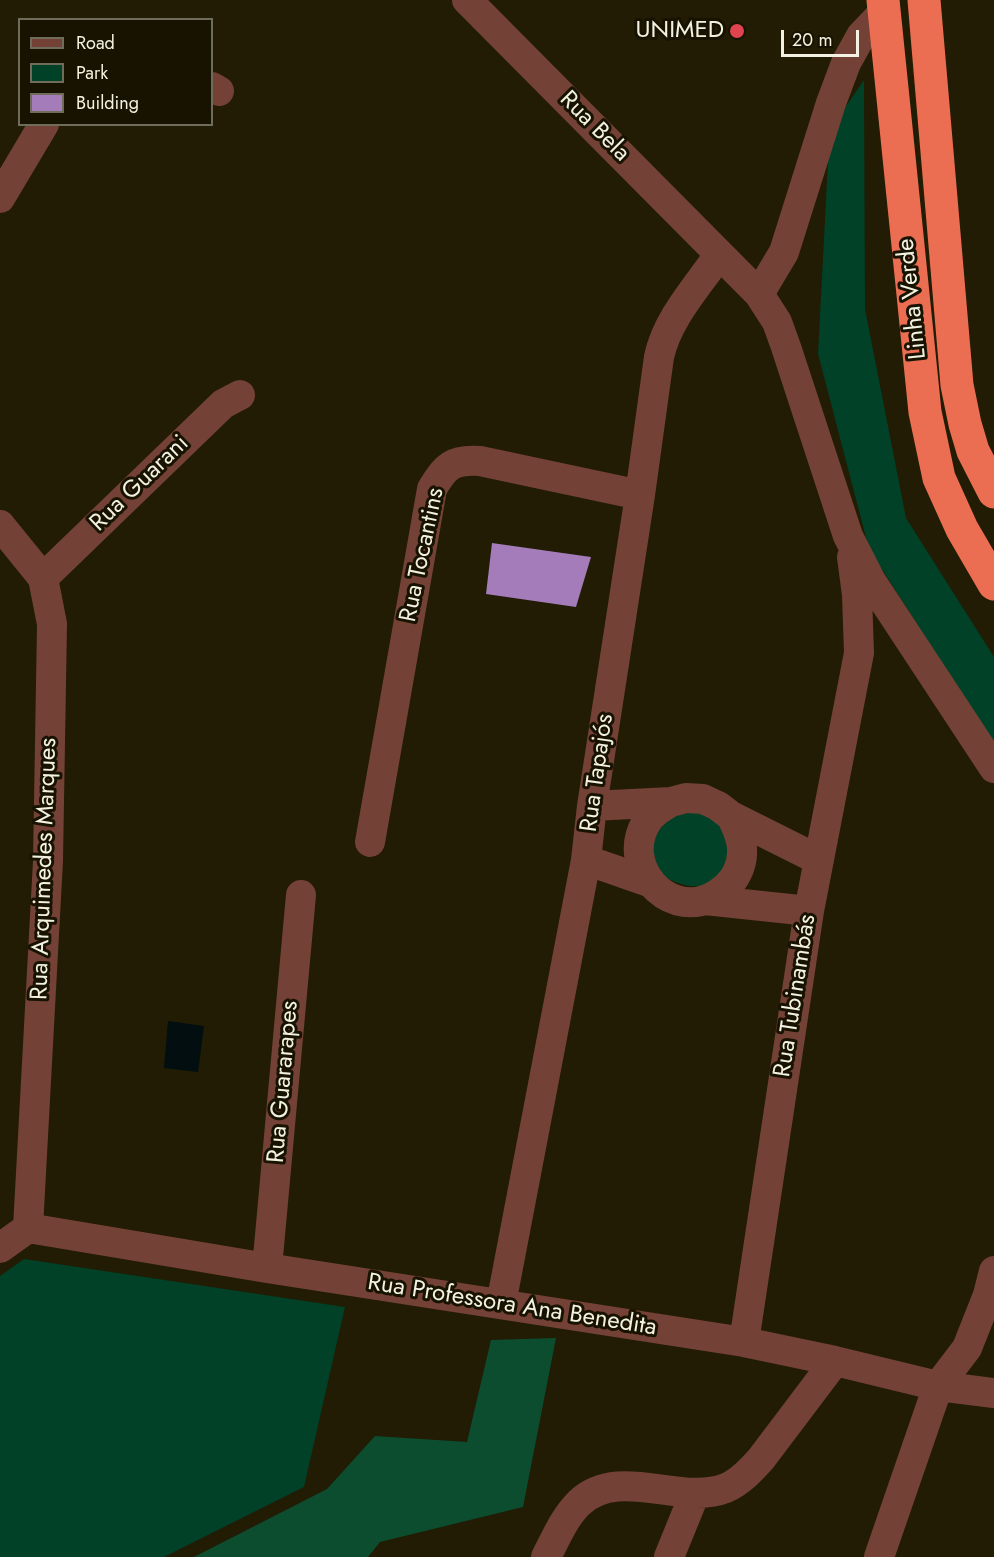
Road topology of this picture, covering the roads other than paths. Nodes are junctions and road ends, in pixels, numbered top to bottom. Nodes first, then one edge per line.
1 (467, 0) edge
2 (924, 0) edge
3 (883, 6) edge
4 (43, 126) edge
5 (0, 198) edge
6 (719, 255) junction
7 (759, 294) junction
8 (240, 395) dead end
9 (994, 492) edge
10 (640, 495) junction
11 (0, 525) edge
12 (848, 536) junction
13 (43, 578) junction
14 (994, 584) edge
15 (906, 634) junction
16 (859, 653) junction
17 (994, 768) edge
18 (670, 802) junction
19 (592, 806) junction
20 (731, 816) junction
21 (370, 842) dead end
22 (586, 860) junction
23 (819, 860) junction
24 (649, 882) junction
25 (301, 895) dead end
26 (705, 900) junction
27 (809, 910) junction
28 (28, 1228) junction
29 (0, 1248) edge
30 (267, 1268) junction
31 (994, 1271) edge
32 (501, 1304) junction
33 (744, 1342) junction
34 (835, 1361) junction
35 (938, 1386) junction
36 (994, 1393) edge
37 (695, 1492) junction
38 (546, 1557) edge
39 (669, 1557) edge
40 (879, 1557) edge

1 - 6 street, Rua Bela
2 - 9 highway, Linha Verde
3 - 7 street
3 - 14 highway, Linha Verde
4 - 5 street
6 - 7 street, Rua Bela
6 - 10 street, Rua Tapajós
7 - 12 street, Rua Bela
8 - 13 street, Rua Guarani
10 - 19 street, Rua Tapajós
10 - 21 street, Rua Tocantins
11 - 13 street, Rua Arquimedes Marques
12 - 15 street
12 - 16 street
13 - 28 street, Rua Arquimedes Marques
15 - 16 street
15 - 17 street
16 - 23 street, Rua Tubinambás
18 - 19 street
18 - 20 street
18 - 24 street
19 - 22 street, Rua Tapajós
20 - 23 street
20 - 26 street
22 - 24 street
22 - 32 street, Rua Tapajós
23 - 27 street, Rua Tubinambás
24 - 26 street
25 - 30 street, Rua Guararapes
26 - 27 street
27 - 33 street, Rua Tubinambás
28 - 29 street
28 - 30 street, Rua Professora Ana Benedita
30 - 32 street, Rua Professora Ana Benedita
31 - 35 street
32 - 33 street, Rua Professora Ana Benedita
33 - 34 street, Rua Professora Ana Benedita
34 - 35 street, Rua Professora Ana Benedita
34 - 37 street
35 - 36 street, Rua Professora Ana Benedita
35 - 40 street
37 - 38 street
37 - 39 street

